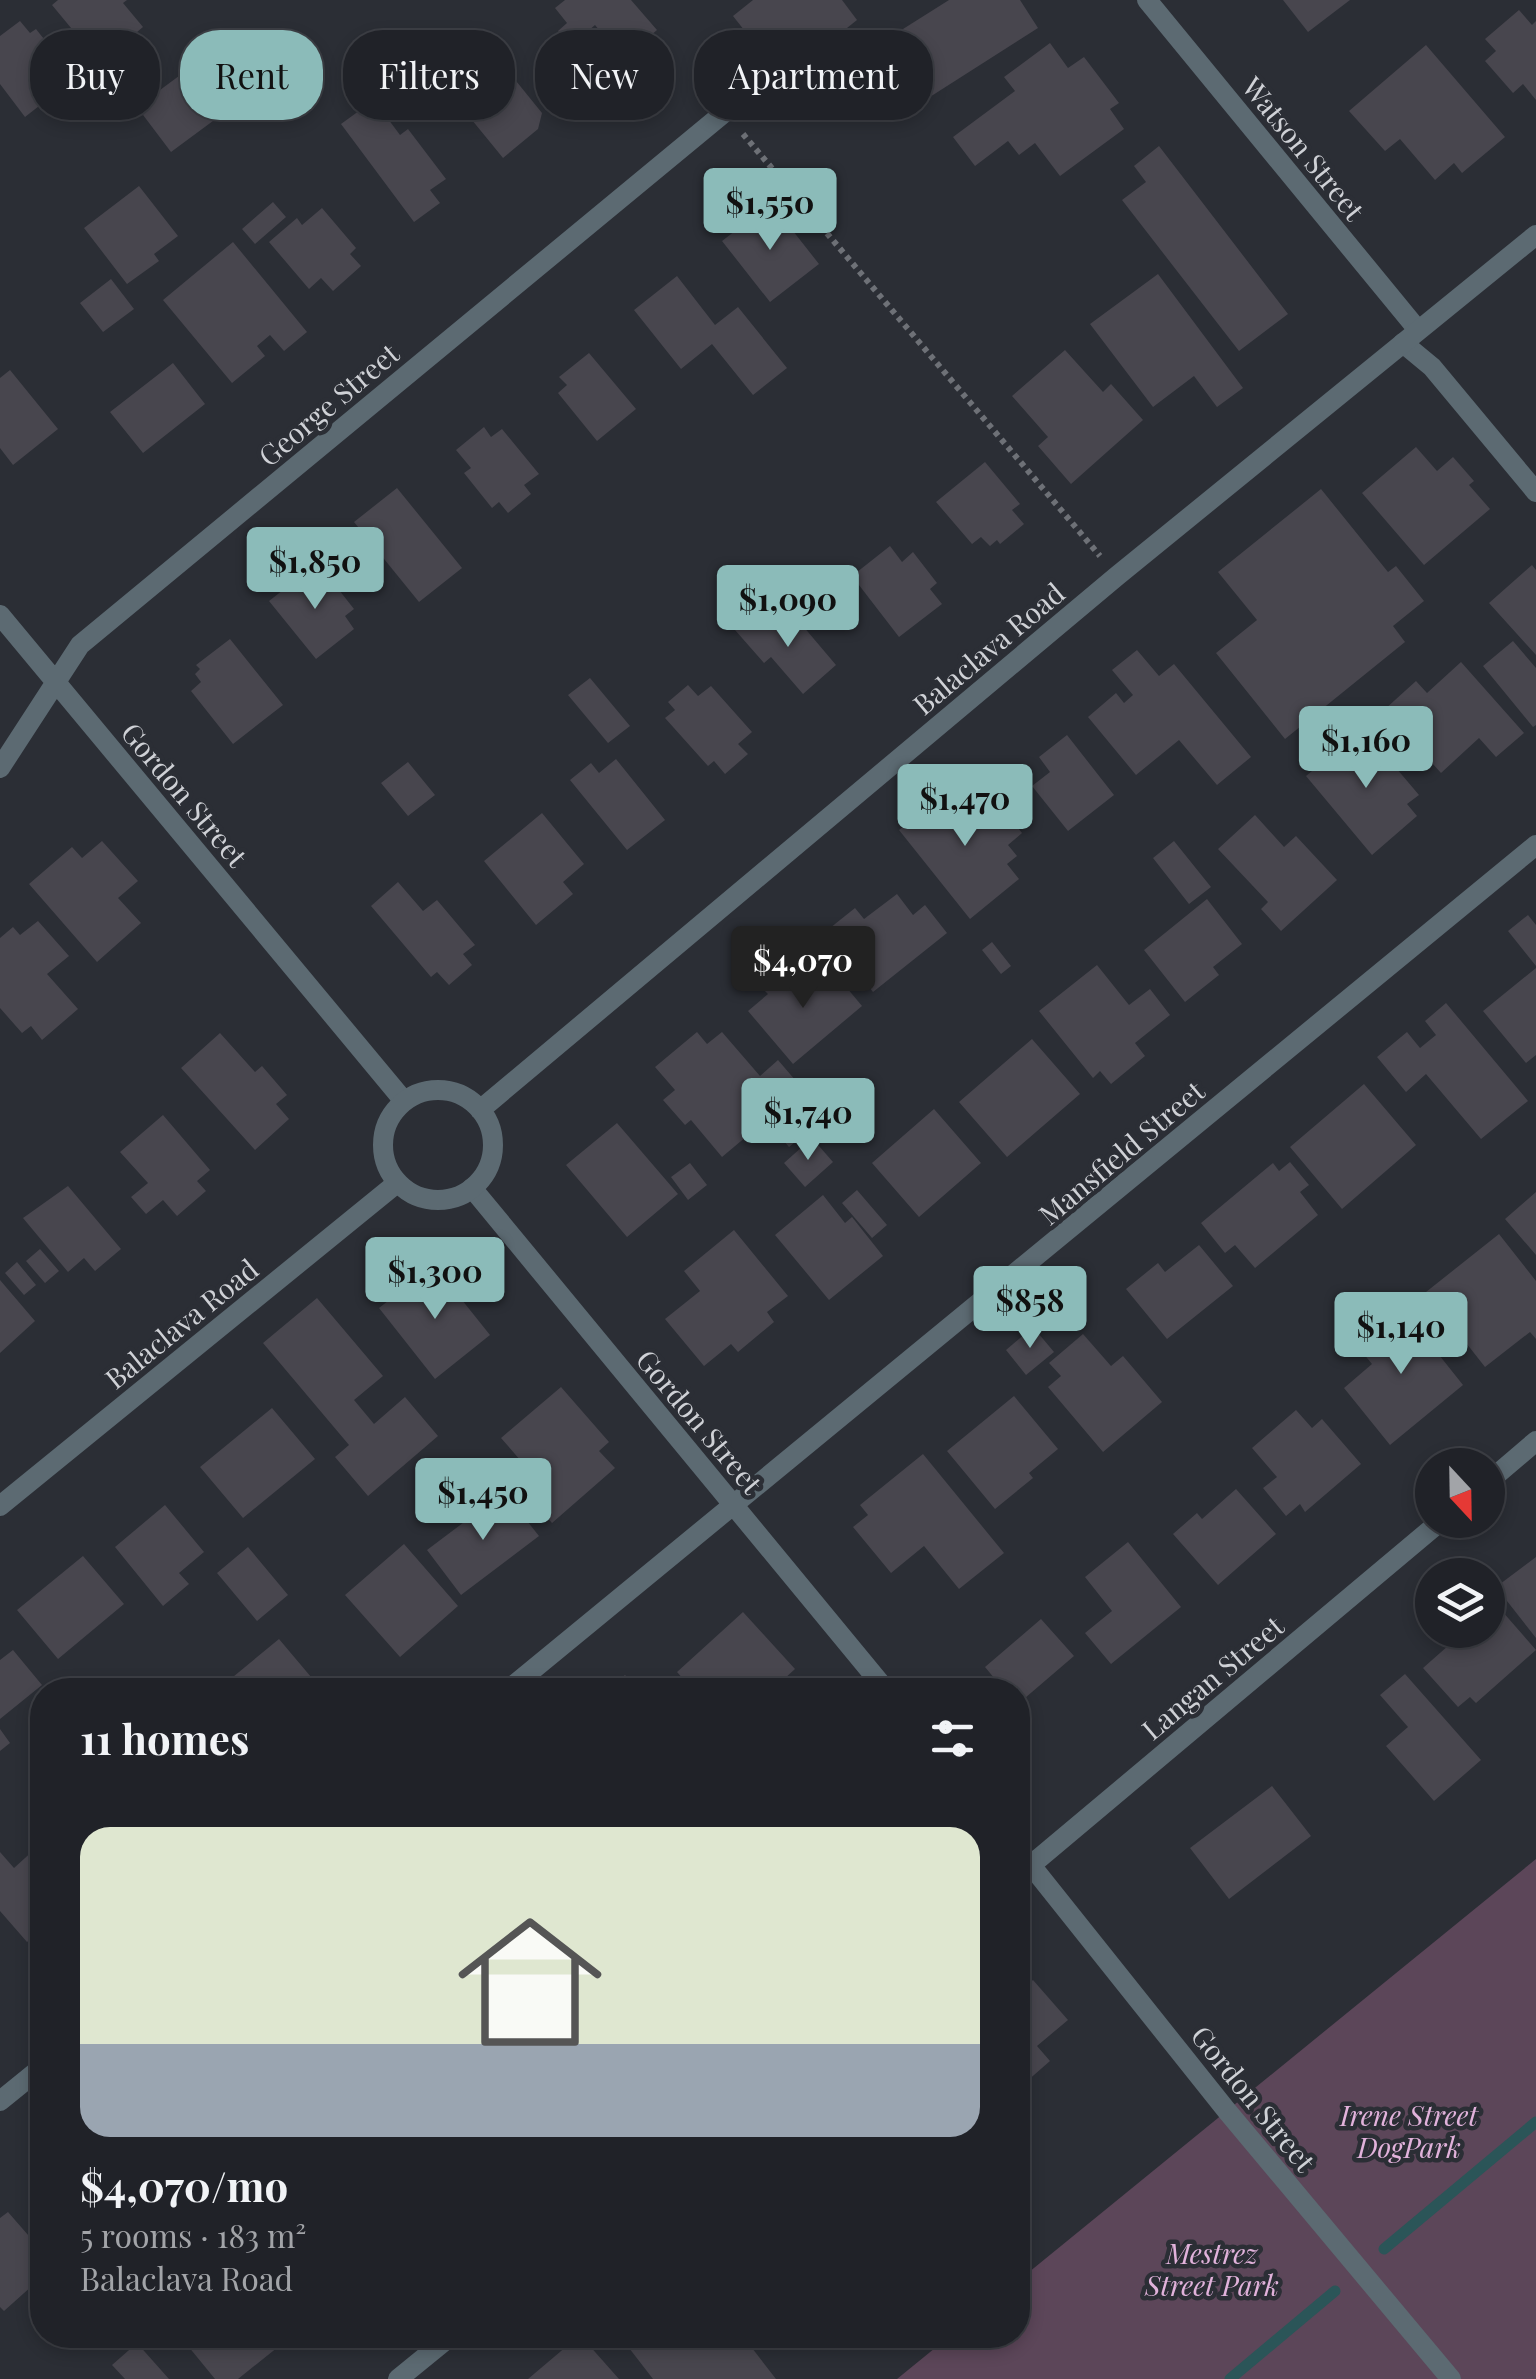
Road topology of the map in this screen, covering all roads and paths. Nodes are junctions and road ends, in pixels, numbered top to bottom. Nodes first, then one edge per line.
1 (1148, 0) edge
2 (714, 120) edge
3 (731, 120) edge
4 (1536, 235) edge
5 (1411, 337) junction
6 (1536, 492) edge
7 (1117, 576) junction
8 (0, 614) edge
9 (56, 681) junction
10 (0, 768) edge
11 (1536, 845) edge
12 (404, 1101) junction
13 (480, 1110) junction
14 (397, 1182) junction
15 (472, 1188) junction
16 (1536, 1442) edge
17 (1505, 1468) edge
18 (0, 1506) edge
19 (735, 1506) junction
20 (1420, 1538) edge
21 (523, 1678) edge
22 (876, 1678) edge
23 (1030, 1857) edge
24 (1030, 1874) edge
25 (30, 2077) edge
26 (0, 2102) edge
27 (436, 2348) edge
28 (398, 2379) edge
29 (1451, 2379) edge

1 - 5 street, Watson Street
2 - 9 street, George Street
3 - 7 path
4 - 5 street, Balaclava Road
5 - 6 street, Watson Street
5 - 7 street, Balaclava Road
7 - 13 street, Balaclava Road
8 - 9 street, Gordon Street
9 - 10 street, George Street
9 - 12 street, Gordon Street
11 - 19 street, Mansfield Street
12 - 13 street
12 - 14 street
13 - 15 street
14 - 15 street
14 - 18 street, Balaclava Road
15 - 19 street, Gordon Street
16 - 17 street
19 - 21 street, Mansfield Street
19 - 22 street, Gordon Street
20 - 23 street, Langan Street
24 - 29 street, Gordon Street
25 - 26 street
27 - 28 street

